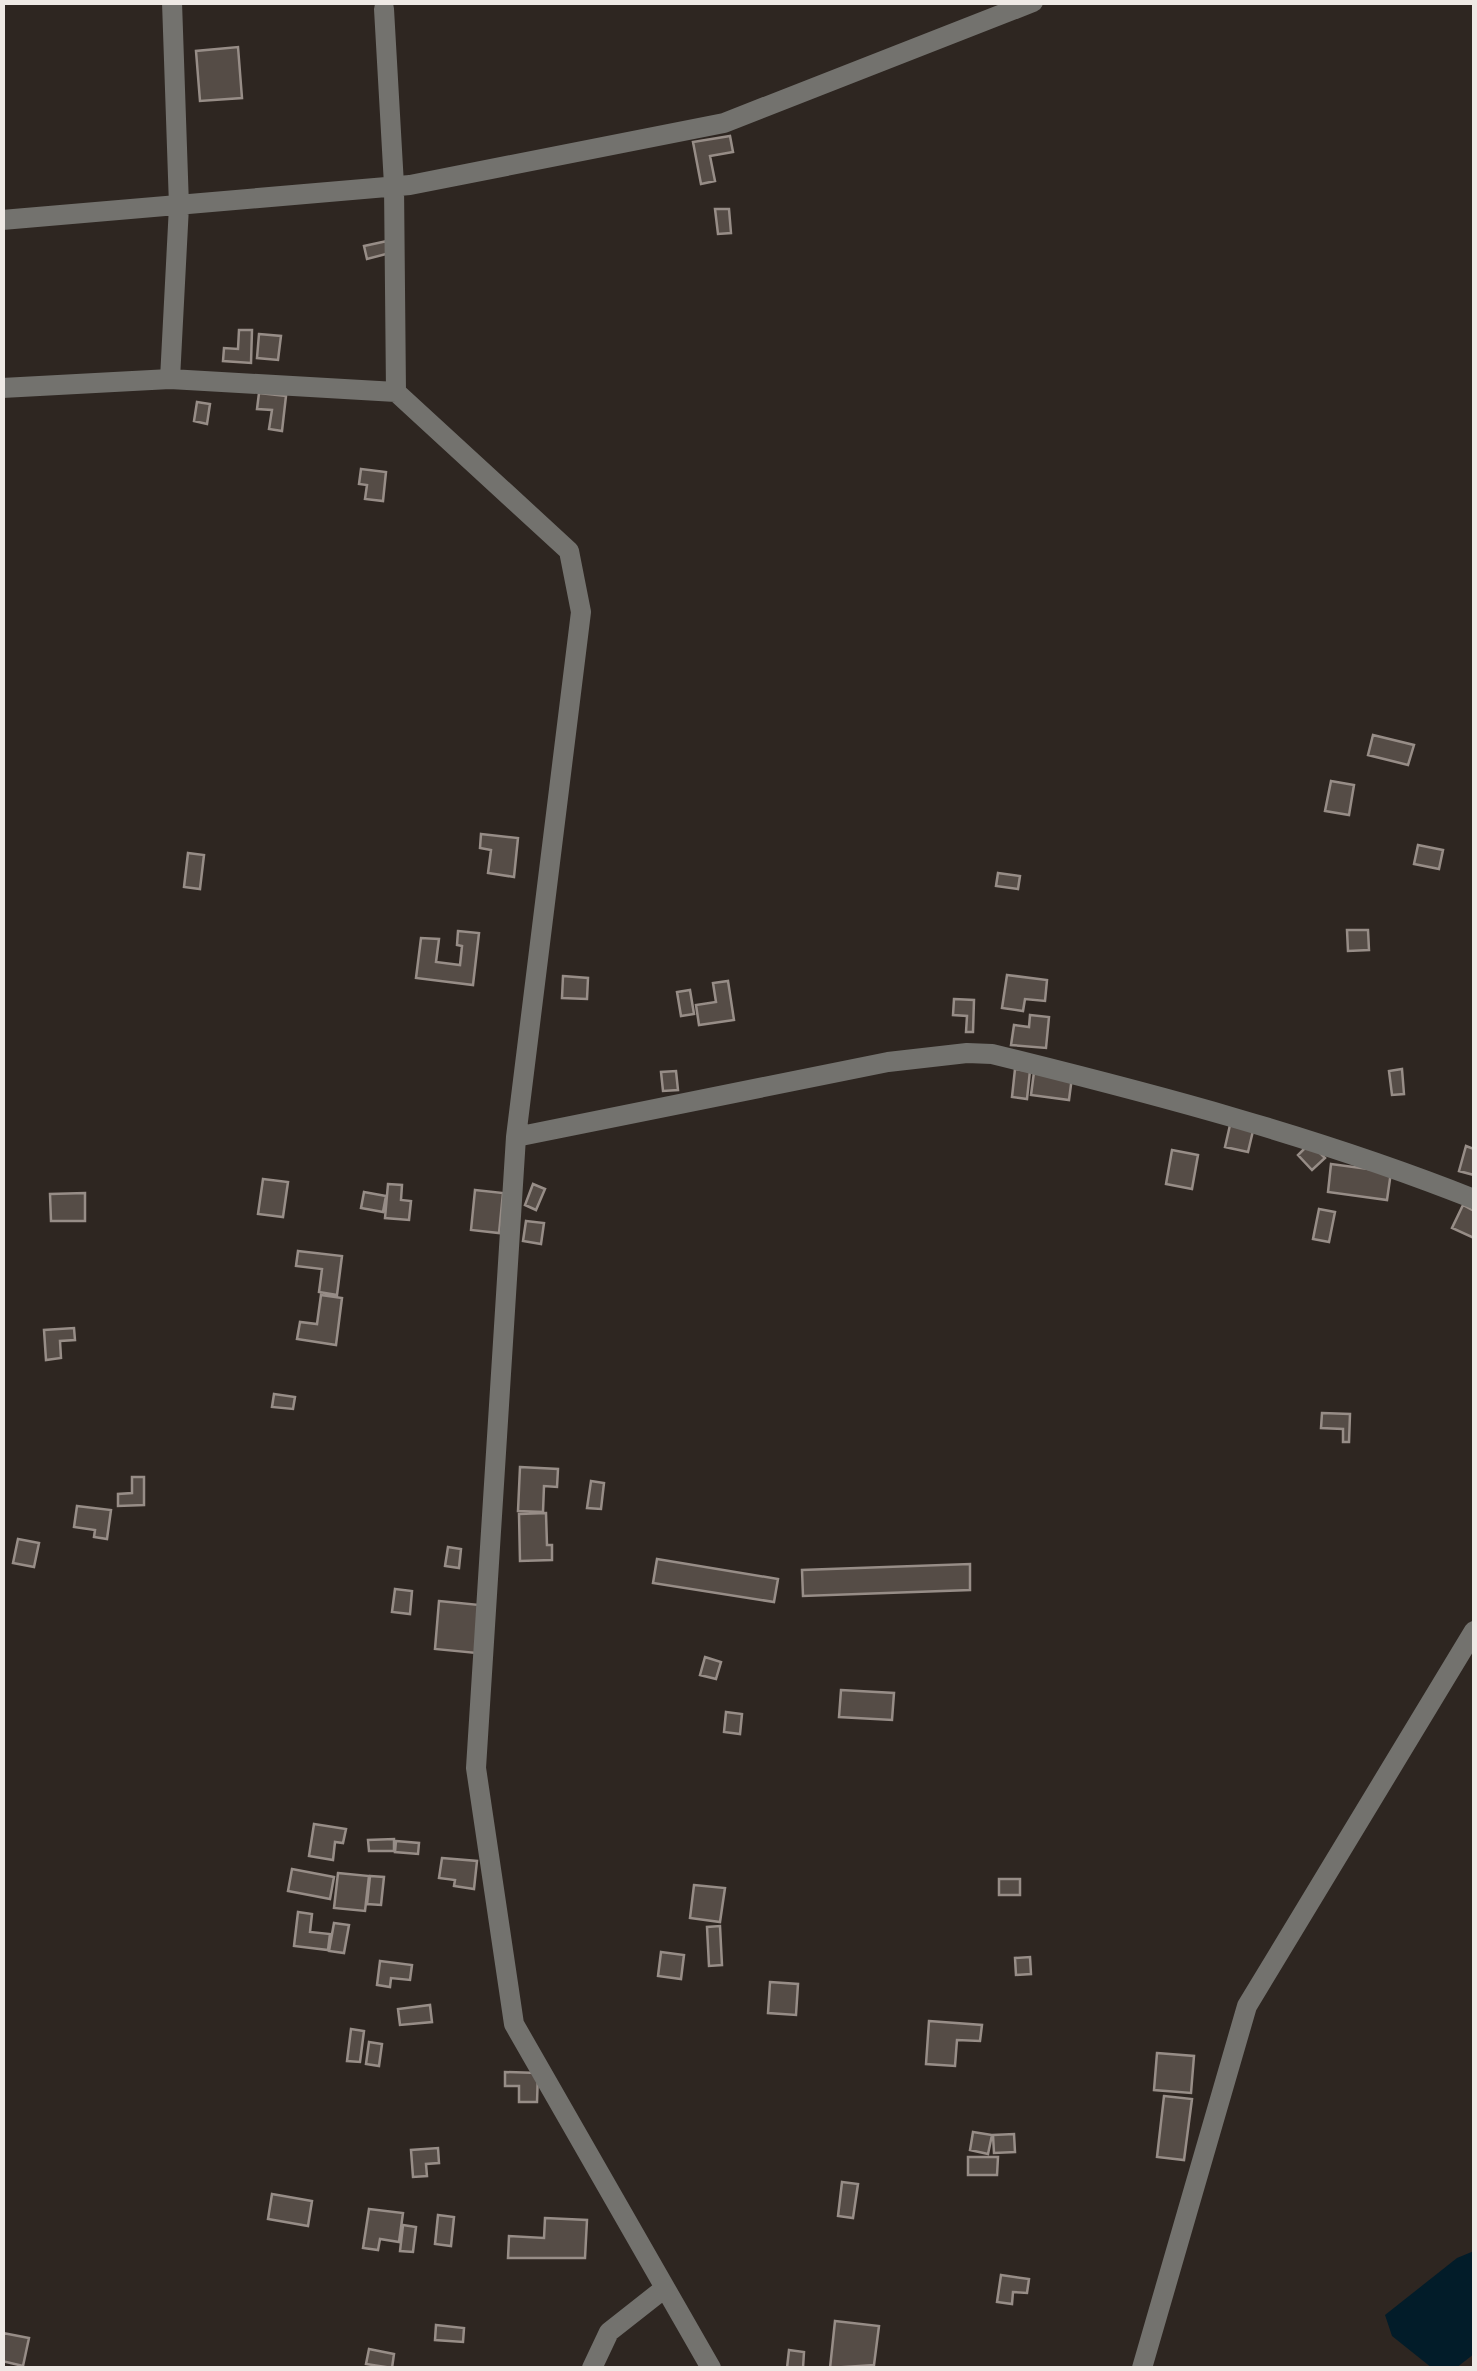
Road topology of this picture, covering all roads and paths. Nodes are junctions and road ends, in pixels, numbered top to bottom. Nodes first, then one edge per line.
1 (172, 2) edge
2 (1033, 2) edge
3 (384, 9) dead end
4 (394, 185) junction
5 (179, 206) junction
6 (2, 220) edge
7 (170, 378) junction
8 (2, 388) edge
9 (396, 392) junction
10 (516, 1137) junction
11 (1474, 1200) edge
12 (1474, 1631) edge
13 (665, 2288) junction
14 (592, 2368) edge
15 (711, 2368) edge
16 (1142, 2368) edge

1 - 5 street
2 - 4 street
3 - 4 street
4 - 5 street
4 - 9 street
5 - 6 street
5 - 7 street
7 - 8 street
7 - 9 street
9 - 10 street
10 - 11 street
10 - 13 street
12 - 16 street
13 - 14 street
13 - 15 street

